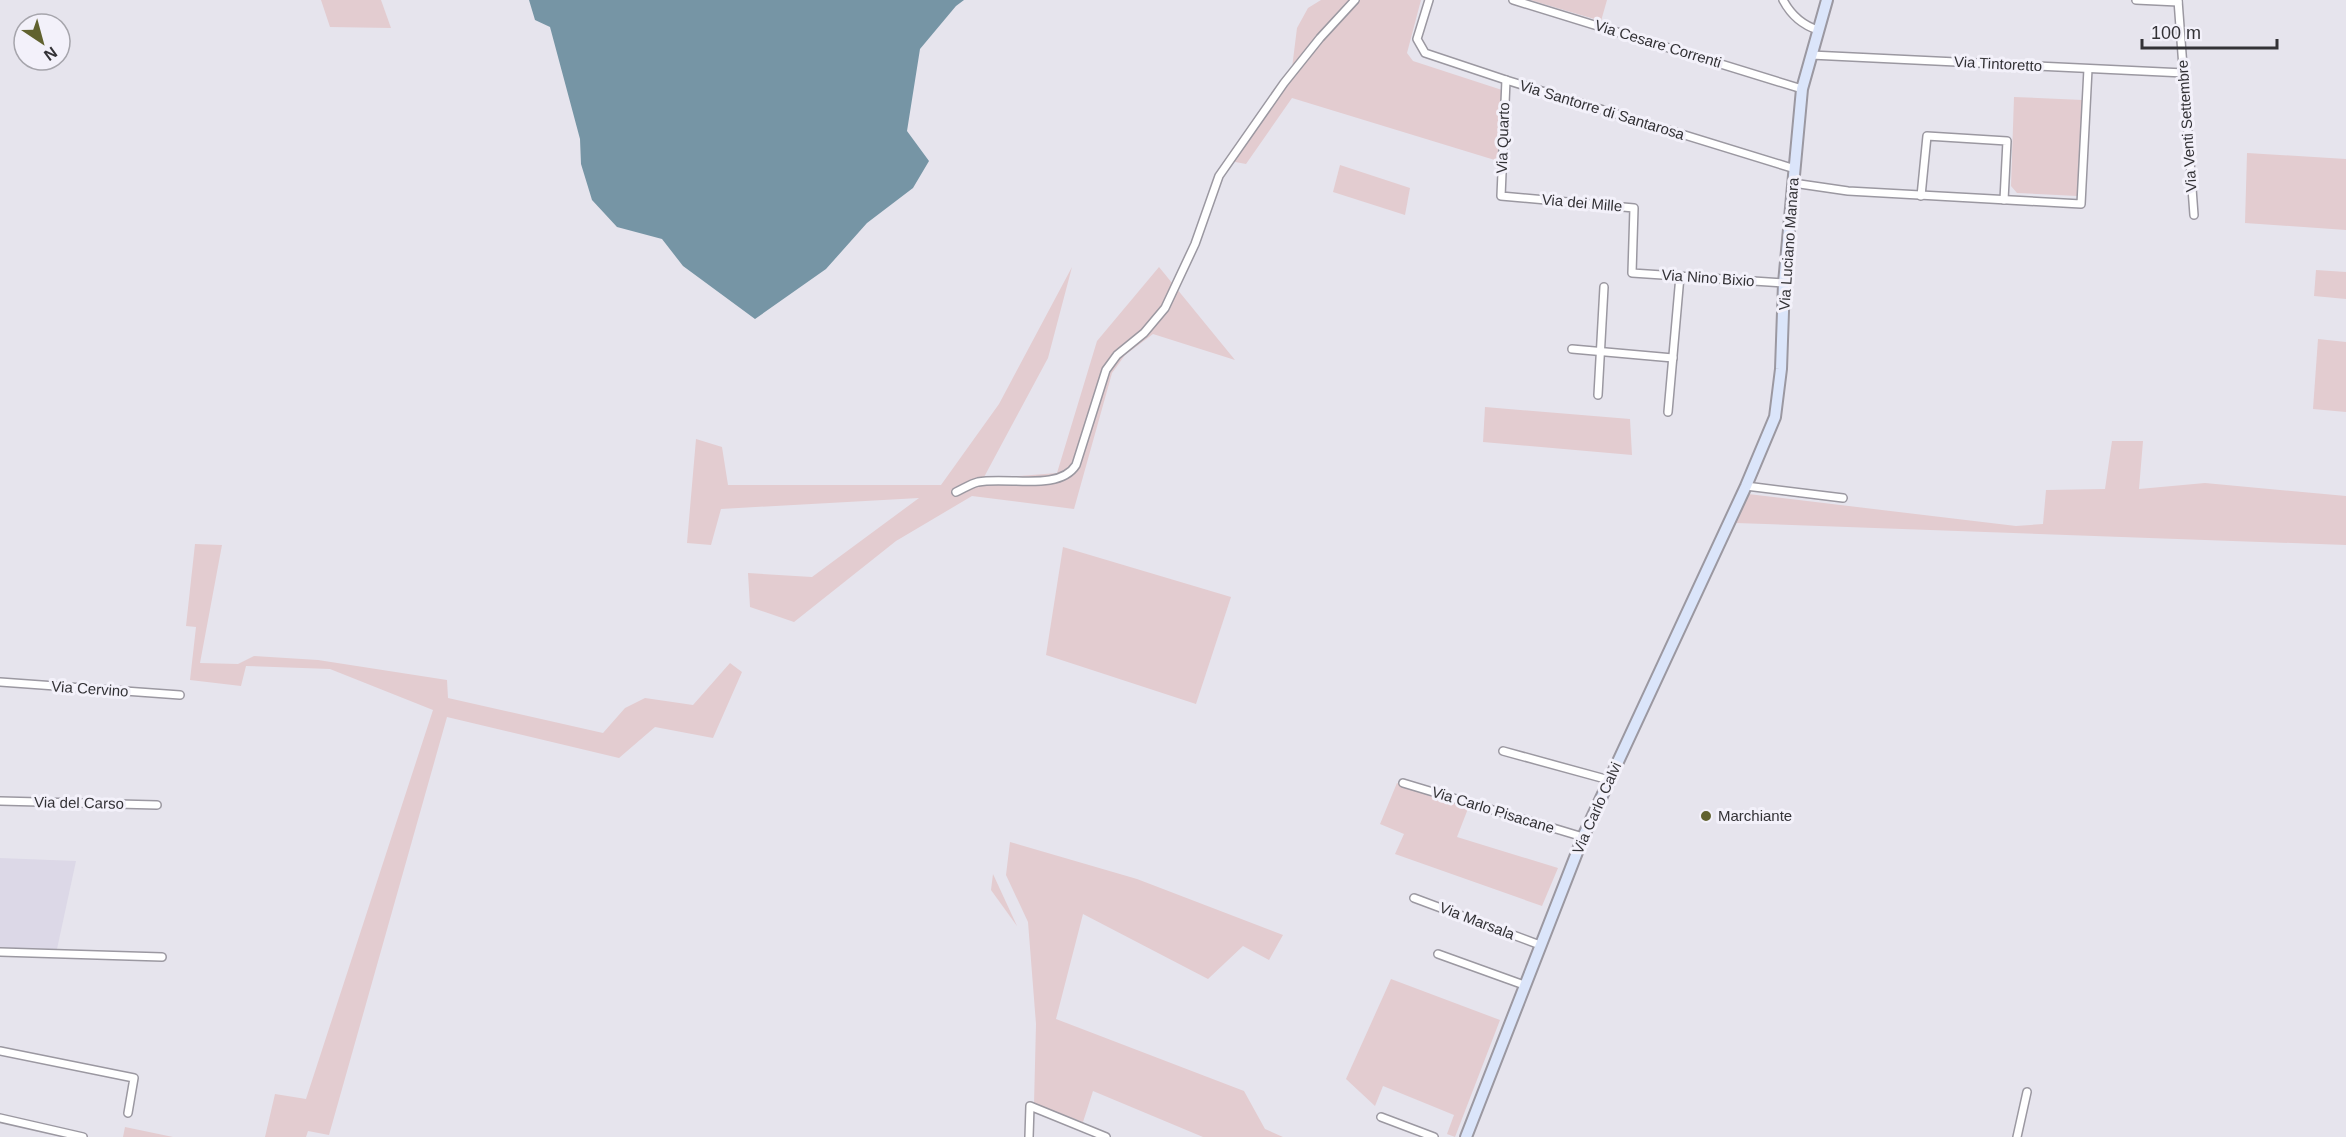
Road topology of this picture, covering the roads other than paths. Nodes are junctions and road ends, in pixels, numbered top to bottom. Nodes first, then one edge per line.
1 (1355, 0) edge
2 (1429, 0) edge
3 (1513, 0) edge
4 (1783, 0) edge
5 (1827, 0) edge
6 (2136, 0) edge
7 (2178, 1) edge
8 (1818, 30) junction
9 (1811, 55) junction
10 (2088, 69) junction
11 (2184, 73) junction
12 (1506, 80) junction
13 (1802, 89) junction
14 (1795, 169) junction
15 (1793, 183) junction
16 (1501, 196) joint
17 (1921, 196) junction
18 (2004, 200) junction
19 (2194, 215) dead end
20 (1632, 273) joint
21 (1680, 276) junction
22 (1784, 284) junction
23 (1604, 287) dead end
24 (1572, 349) dead end
25 (1601, 351) junction
26 (1672, 358) junction
27 (1598, 394) dead end
28 (1668, 412) dead end
29 (1746, 486) junction
30 (956, 492) dead end
31 (1843, 498) dead end
32 (0, 682) edge
33 (180, 694) dead end
34 (1503, 751) dead end
35 (1609, 780) junction
36 (1402, 783) dead end
37 (0, 801) edge
38 (157, 805) dead end
39 (1583, 837) junction
40 (1414, 898) dead end
41 (1540, 945) junction
42 (0, 952) edge
43 (1438, 954) dead end
44 (162, 957) dead end
45 (1524, 985) junction
46 (0, 1051) edge
47 (2027, 1092) dead end
48 (128, 1113) dead end
49 (1381, 1117) dead end
50 (0, 1118) edge
51 (83, 1137) edge
52 (1029, 1137) edge
53 (1106, 1137) edge
54 (1434, 1137) edge
55 (1466, 1137) edge
56 (2017, 1137) edge

1 - 30 street
2 - 12 street, Via Santorre di Santarosa
3 - 13 street, Via Cesare Correnti
4 - 8 street
5 - 8 street, Via Luciano Manara
6 - 7 street
7 - 11 street, Via Venti Settembre
8 - 9 street, Via Luciano Manara
9 - 10 street, Via Tintoretto
9 - 13 street, Via Luciano Manara
10 - 11 street, Via Tintoretto
10 - 18 street
11 - 19 street, Via Venti Settembre
12 - 14 street, Via Santorre di Santarosa
12 - 16 street, Via Quarto
13 - 14 street, Via Luciano Manara
14 - 15 street, Via Luciano Manara
15 - 17 street
15 - 22 street, Via Luciano Manara
16 - 20 street, Via dei Mille
17 - 18 street
17 - 18 street
20 - 21 street, Via Nino Bixio
21 - 22 street, Via Nino Bixio
21 - 26 street
22 - 29 street, Via Luciano Manara
23 - 25 street
24 - 25 street
25 - 26 street
25 - 27 street
26 - 28 street
29 - 31 street
29 - 35 street, Via Carlo Calvi
32 - 33 street, Via Cervino
34 - 35 street
35 - 39 street, Via Carlo Calvi
36 - 39 street, Via Carlo Pisacane
37 - 38 street, Via del Carso
39 - 41 street, Via Carlo Calvi
40 - 41 street, Via Marsala
41 - 45 street, Via Carlo Calvi
42 - 44 street
43 - 45 street
45 - 55 street, Via Carlo Calvi
46 - 48 street
47 - 56 street
49 - 54 street
50 - 51 street
52 - 53 street

